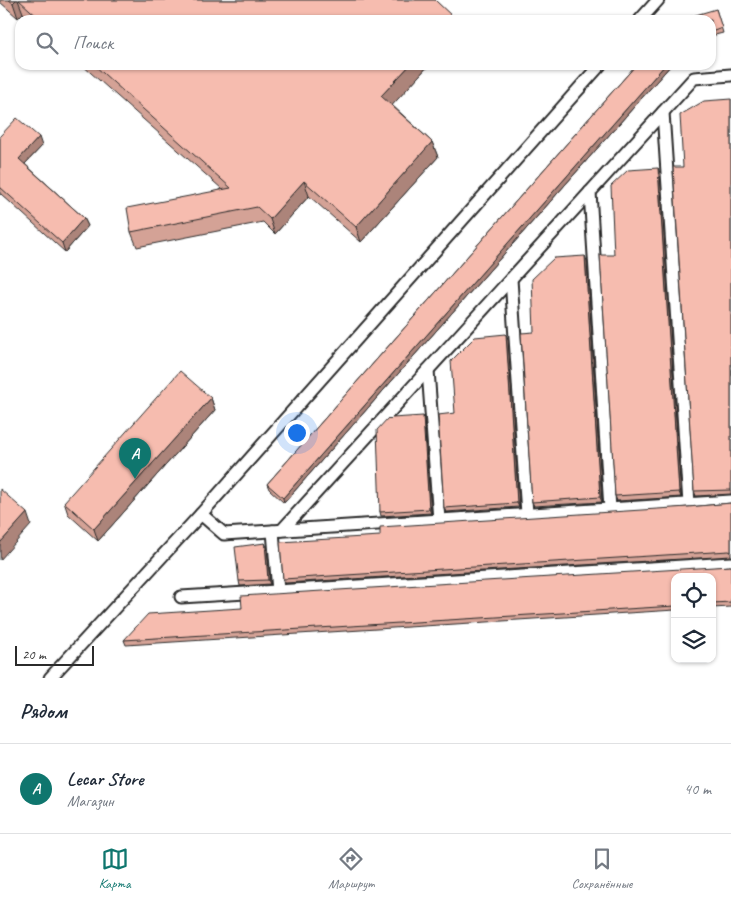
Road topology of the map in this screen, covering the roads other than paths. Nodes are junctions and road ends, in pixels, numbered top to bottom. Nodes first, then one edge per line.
1 (658, 0) edge
2 (644, 15) edge
3 (596, 70) edge
4 (731, 75) edge
5 (664, 112) junction
6 (590, 192) junction
7 (511, 279) junction
8 (428, 370) junction
9 (731, 501) edge
10 (689, 504) junction
11 (610, 509) junction
12 (201, 514) junction
13 (527, 514) junction
14 (439, 520) junction
15 (277, 530) junction
16 (731, 563) edge
17 (278, 591) junction
18 (181, 597) dead end
19 (50, 678) edge

1 - 2 lane
3 - 12 lane
4 - 5 lane
5 - 6 lane
5 - 10 lane
6 - 7 lane
6 - 11 lane
7 - 8 lane
7 - 13 lane
8 - 14 lane
8 - 15 lane
9 - 10 lane
10 - 11 lane
11 - 13 lane
12 - 15 lane
12 - 19 lane
13 - 14 lane
14 - 15 lane
15 - 17 lane
16 - 17 lane
17 - 18 lane

